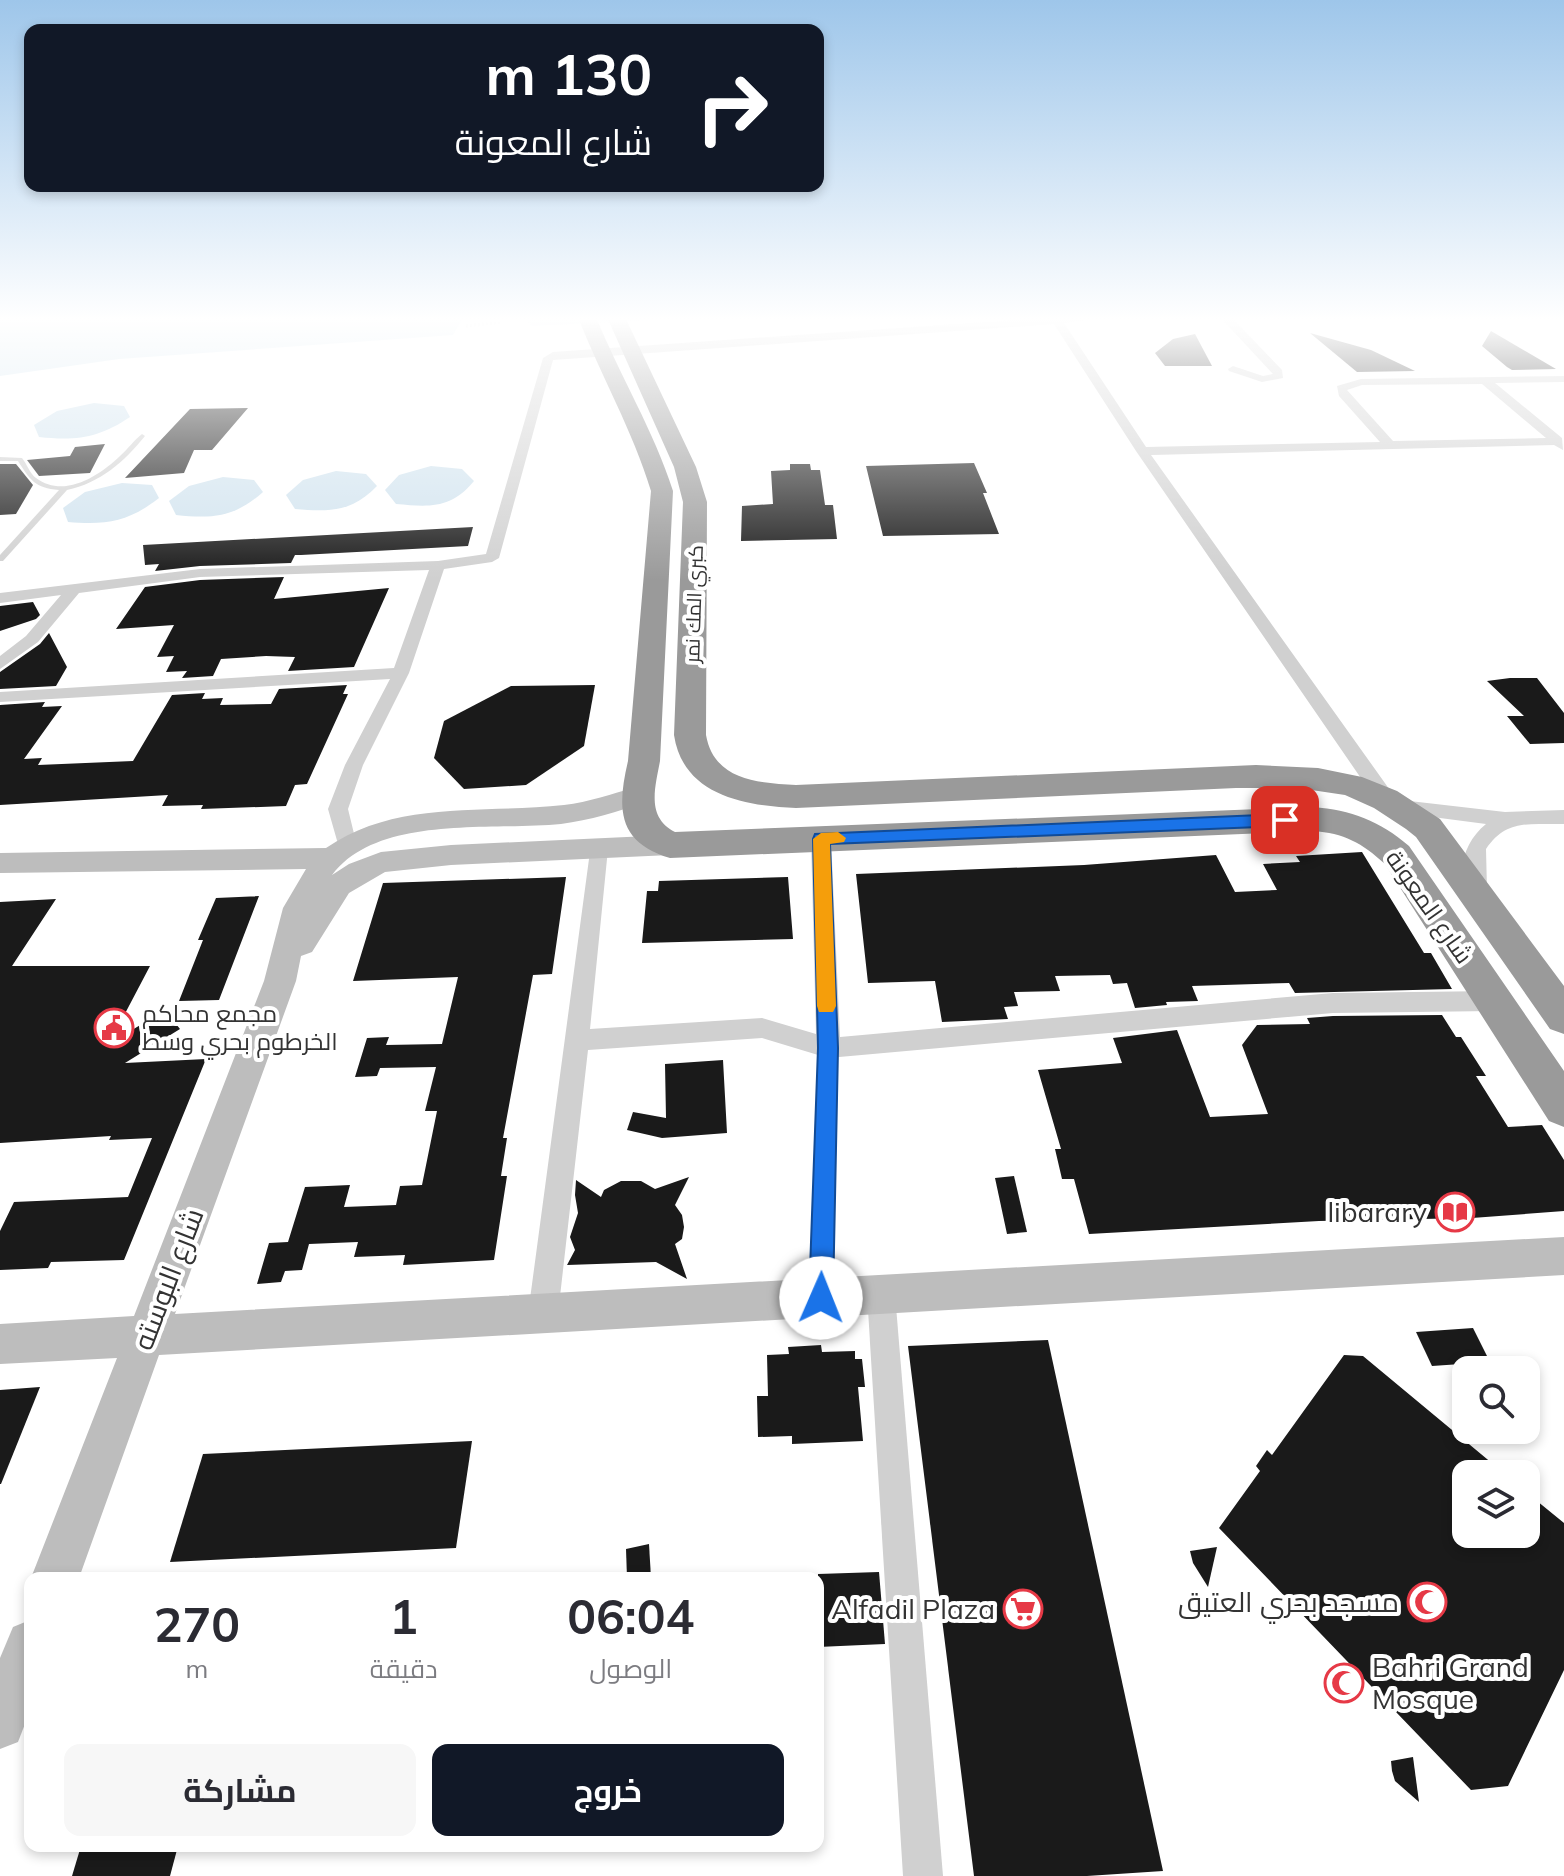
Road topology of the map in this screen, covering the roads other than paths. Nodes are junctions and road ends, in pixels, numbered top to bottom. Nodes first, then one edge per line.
1 (535, 405) edge
2 (625, 405) edge
3 (657, 405) edge
4 (1112, 405) edge
5 (1353, 405) edge
6 (1514, 405) edge
7 (142, 436) dead end
8 (1389, 444) junction
9 (1561, 444) edge
10 (1142, 451) junction
11 (0, 459) edge
12 (65, 488) junction
13 (0, 559) edge
14 (438, 565) junction
15 (75, 588) junction
16 (0, 598) edge
17 (0, 664) edge
18 (401, 673) junction
19 (0, 697) edge
20 (749, 792) junction
21 (833, 794) joint
22 (636, 796) junction
23 (1393, 802) junction
24 (1564, 817) edge
25 (1505, 819) junction
26 (821, 839) junction
27 (739, 843) junction
28 (670, 845) junction
29 (598, 849) junction
30 (340, 852) junction
31 (0, 863) edge
32 (1477, 896) junction
33 (280, 981) junction
34 (1494, 1001) junction
35 (1560, 1006) edge
36 (577, 1040) junction
37 (828, 1048) junction
38 (1564, 1107) edge
39 (1564, 1256) edge
40 (881, 1294) junction
41 (821, 1298) junction
42 (543, 1314) junction
43 (146, 1336) junction
44 (0, 1344) edge
45 (57, 1572) edge
46 (24, 1660) edge
47 (0, 1724) edge
48 (923, 1876) edge

1 - 14 street
2 - 22 highway, كبري المك نمر
3 - 20 highway, كبري المك نمر
4 - 10 street
5 - 8 street
6 - 9 street
7 - 12 lane
8 - 9 street
8 - 10 street
10 - 23 street
11 - 12 lane
12 - 13 lane
14 - 15 street
14 - 18 street
15 - 16 street
15 - 17 street
18 - 19 street
18 - 30 street
20 - 21 highway, كبري المك نمر
20 - 27 highway
21 - 23 highway, شارع المعونة
22 - 28 highway
22 - 30 street
23 - 25 street
23 - 32 highway, شارع المعونة
24 - 25 street
25 - 32 street
26 - 27 highway, شارع المعونة
26 - 34 highway, شارع المعونة
26 - 37 street
27 - 28 highway, شارع المعونة
28 - 29 street
29 - 33 street
29 - 36 street
30 - 31 street
30 - 33 street
32 - 35 highway, شارع المعونة
33 - 43 street, شارع البوسته
34 - 37 street
34 - 38 highway, شارع المعونة
36 - 37 street
36 - 42 street
37 - 41 lane
39 - 40 street
40 - 41 street
40 - 48 street
41 - 42 street
42 - 43 street
43 - 44 street
43 - 45 street, شارع البوسته
46 - 47 street

